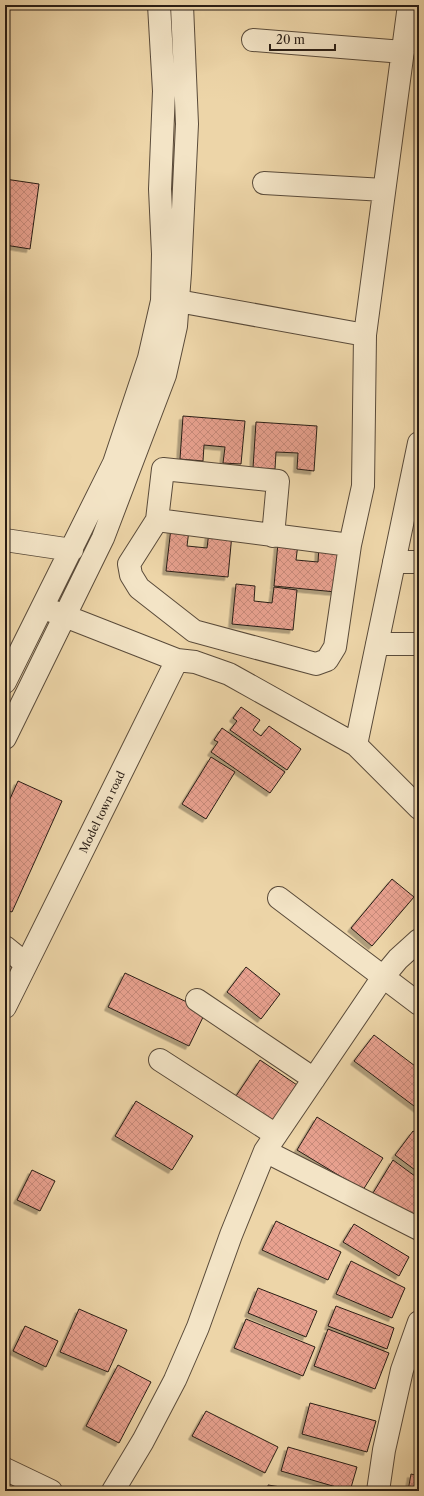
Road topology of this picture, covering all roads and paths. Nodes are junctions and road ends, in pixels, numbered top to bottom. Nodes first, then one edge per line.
1 (159, 5) edge
2 (182, 5) edge
3 (408, 5) edge
4 (253, 40) dead end
5 (403, 52) junction
6 (264, 184) dead end
7 (384, 190) junction
8 (178, 301) junction
9 (365, 335) junction
10 (419, 443) edge
11 (414, 491) edge
12 (157, 520) junction
13 (273, 536) junction
14 (5, 540) edge
15 (350, 545) junction
16 (72, 550) junction
17 (394, 562) junction
18 (419, 562) edge
19 (42, 606) junction
20 (65, 617) junction
21 (377, 644) junction
22 (419, 644) edge
23 (177, 660) junction
24 (5, 682) edge
25 (5, 738) edge
26 (356, 745) junction
27 (419, 808) edge
28 (279, 898) dead end
29 (419, 940) edge
30 (5, 947) edge
31 (26, 964) junction
32 (383, 977) junction
33 (197, 1000) dead end
34 (419, 1004) edge
35 (5, 1007) edge
36 (160, 1060) dead end
37 (314, 1079) junction
38 (270, 1143) junction
39 (419, 1229) edge
40 (419, 1322) edge
41 (5, 1469) edge
42 (51, 1491) edge
43 (113, 1491) edge
44 (378, 1491) edge

1 - 16 street
2 - 8 street
3 - 5 street
4 - 5 street
5 - 7 street
6 - 7 street
7 - 9 street
8 - 9 street
8 - 20 street
9 - 15 street
10 - 11 street
11 - 17 street
12 - 13 street
12 - 13 street
12 - 15 street
13 - 15 street
14 - 16 street
16 - 19 street
17 - 18 street
17 - 21 street
19 - 20 street
19 - 24 street
20 - 23 street
20 - 25 street
21 - 22 street
21 - 26 street
23 - 26 street
23 - 31 street, Model town road
26 - 27 street
28 - 32 street
29 - 32 street
30 - 31 street
31 - 35 street, Model town road
32 - 34 street
32 - 37 street
33 - 37 street
36 - 38 street
37 - 38 street
38 - 39 street
38 - 43 street
40 - 44 street
41 - 42 street

